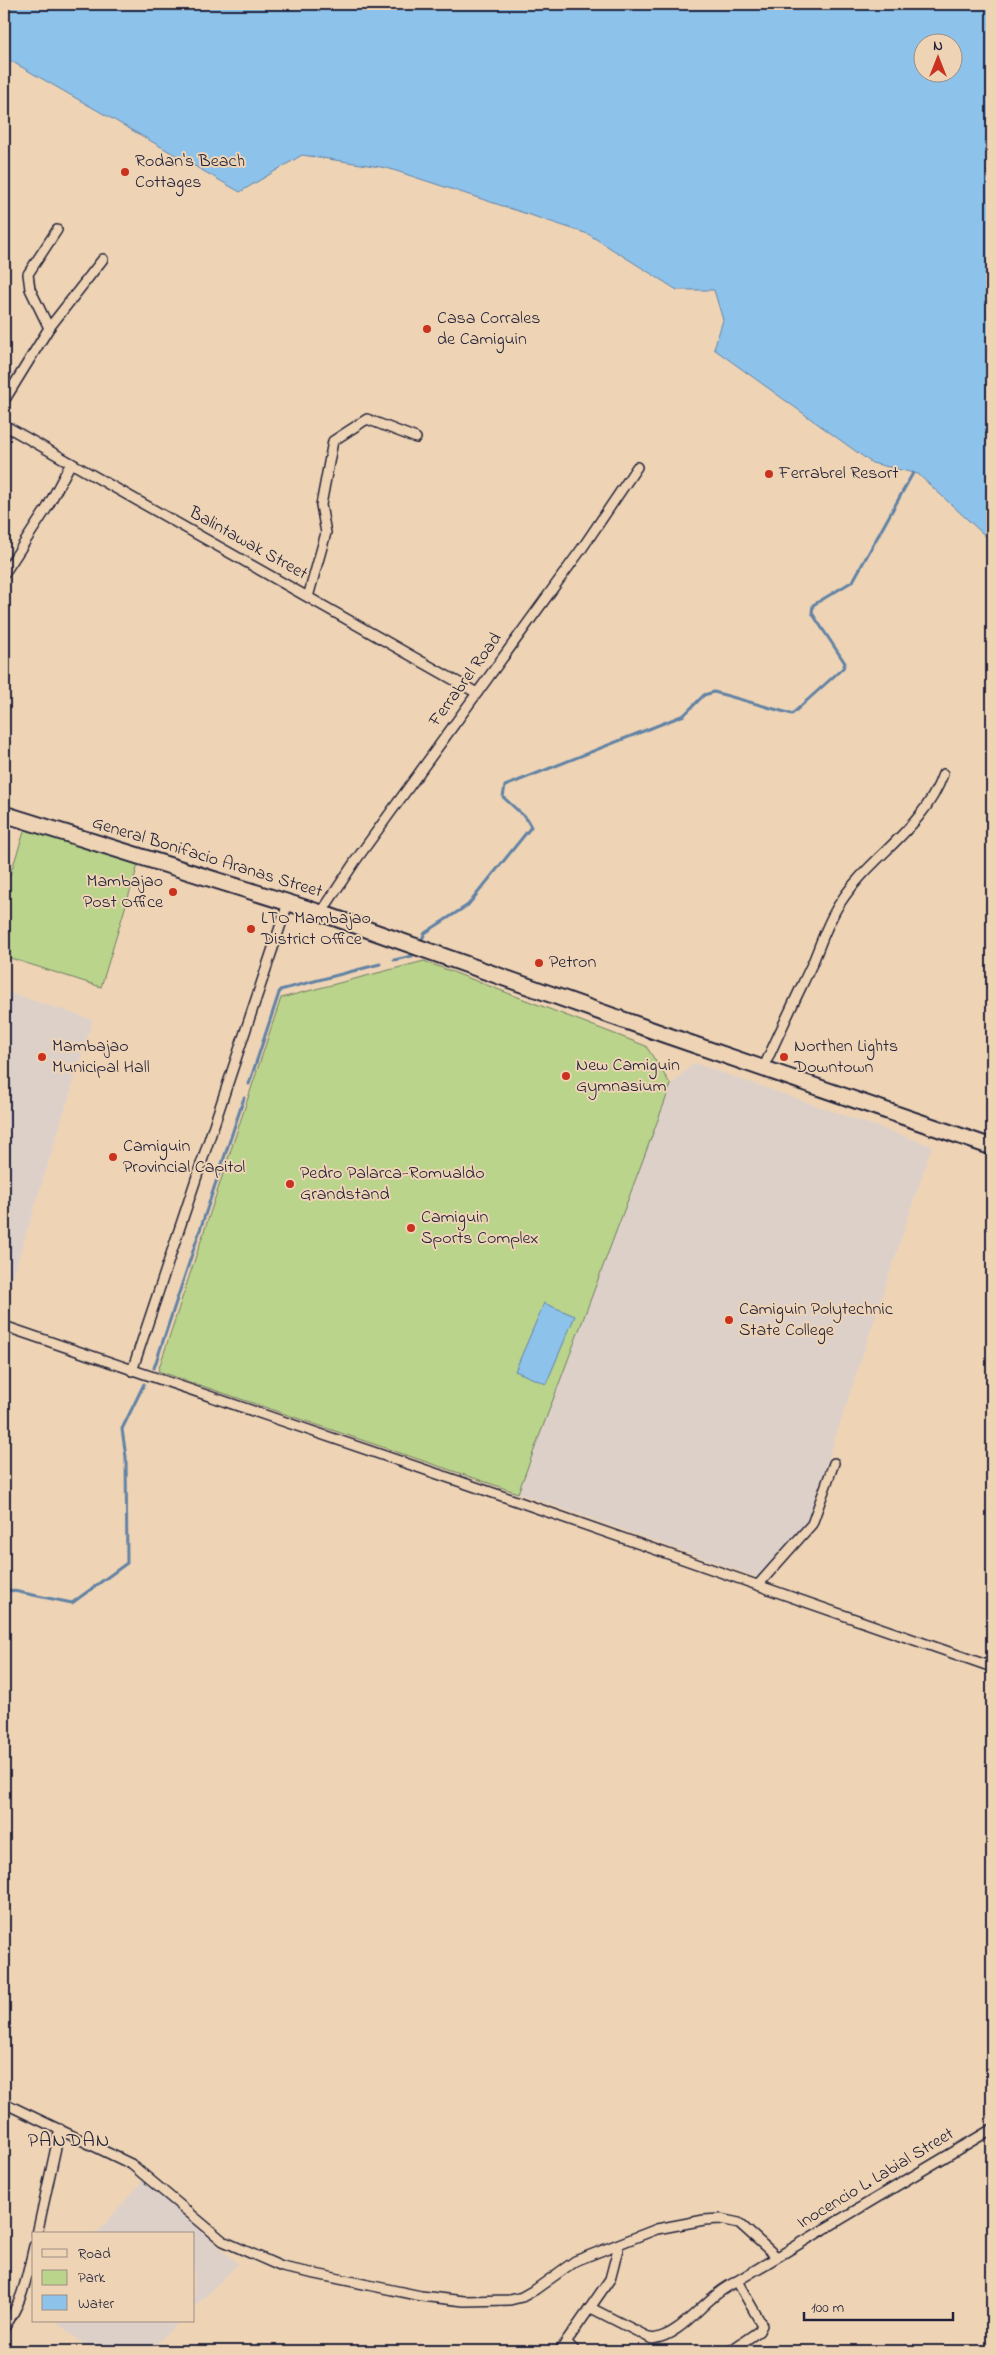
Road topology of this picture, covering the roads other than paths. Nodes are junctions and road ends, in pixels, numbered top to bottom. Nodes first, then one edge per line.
1 (57, 230) dead end
2 (103, 259) dead end
3 (49, 328) junction
4 (4, 401) edge
5 (4, 425) edge
6 (416, 438) dead end
7 (71, 463) junction
8 (637, 467) dead end
9 (4, 574) edge
10 (308, 597) junction
11 (476, 693) junction
12 (943, 774) dead end
13 (4, 814) edge
14 (288, 903) junction
15 (321, 913) junction
16 (763, 1069) junction
17 (992, 1147) edge
18 (4, 1326) edge
19 (132, 1371) junction
20 (834, 1463) dead end
21 (758, 1585) junction
22 (992, 1667) edge
23 (4, 2103) edge
24 (992, 2129) edge
25 (60, 2130) junction
26 (37, 2232) edge
27 (619, 2245) junction
28 (32, 2257) edge
29 (777, 2257) junction
30 (737, 2281) junction
31 (590, 2308) junction
32 (4, 2328) edge
33 (566, 2342) junction
34 (560, 2351) edge
35 (575, 2351) edge
36 (730, 2351) edge

1 - 3 street
2 - 3 street
3 - 4 street
5 - 7 street, Balintawak Street
6 - 10 street
7 - 9 street
7 - 10 street, Balintawak Street
8 - 11 street, Ferrabrel Road
10 - 11 street, Balintawak Street
11 - 15 street, Ferrabrel Road
12 - 16 street
13 - 14 main road, General Bonifacio Aranas Street
14 - 15 main road, General Bonifacio Aranas Street
14 - 19 street
15 - 16 main road, General Bonifacio Aranas Street
16 - 17 main road, General Bonifacio Aranas Street
18 - 19 street
19 - 21 street
20 - 21 street
21 - 22 street
23 - 25 street
24 - 29 street, Inocencio L. Labial Street
25 - 26 street
25 - 27 street
27 - 29 street
27 - 31 street
28 - 32 street
29 - 30 street, Inocencio L. Labial Street
30 - 31 street, Inocencio L. Labial Street
30 - 36 street
31 - 33 street
33 - 34 street
33 - 35 street

